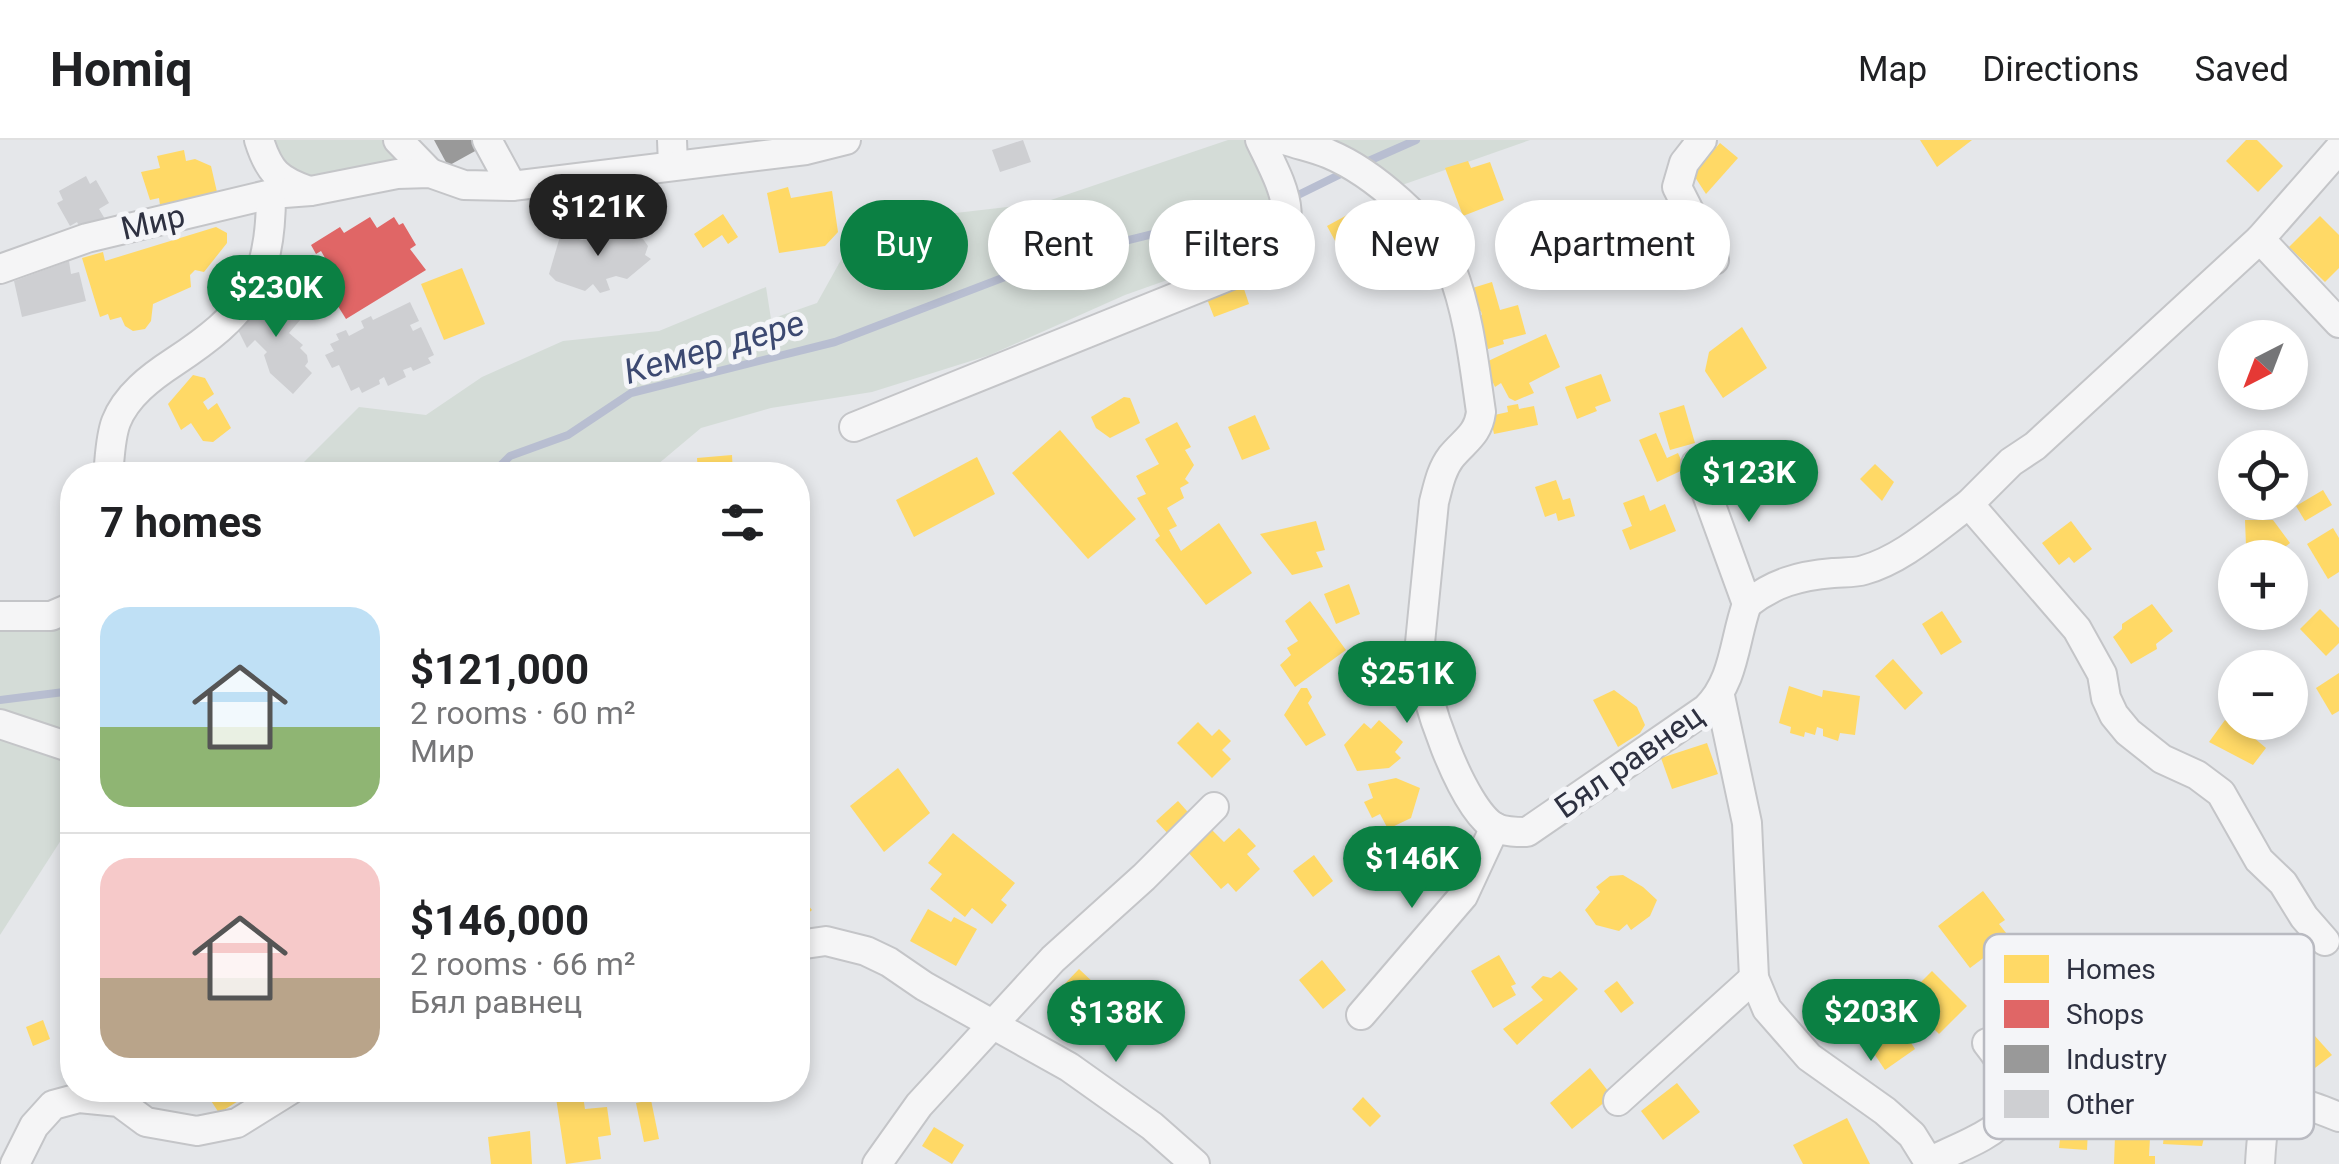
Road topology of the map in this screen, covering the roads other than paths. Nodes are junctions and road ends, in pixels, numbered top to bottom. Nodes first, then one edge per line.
1 (259, 140) edge
2 (398, 140) edge
3 (488, 140) edge
4 (846, 140) edge
5 (1260, 140) edge
6 (1285, 140) edge
7 (1702, 140) edge
8 (2339, 149) edge
9 (672, 153) edge
10 (430, 172) junction
11 (512, 186) junction
12 (311, 192) junction
13 (271, 194) junction
14 (1676, 200) edge
15 (2260, 239) junction
16 (0, 269) edge
17 (2339, 323) edge
18 (854, 427) dead end
19 (110, 462) edge
20 (1696, 464) dead end
21 (1969, 504) junction
22 (1747, 604) junction
23 (60, 612) edge
24 (0, 616) edge
25 (1720, 696) junction
26 (0, 724) edge
27 (60, 744) edge
28 (1214, 808) dead end
29 (1496, 827) junction
30 (2325, 941) dead end
31 (810, 944) edge
32 (1754, 978) junction
33 (1361, 1016) dead end
34 (995, 1024) junction
35 (1618, 1101) dead end
36 (64, 1102) edge
37 (119, 1102) edge
38 (271, 1102) edge
39 (2314, 1106) edge
40 (2339, 1116) edge
41 (1984, 1137) edge
42 (2261, 1139) edge
43 (1930, 1162) edge
44 (15, 1164) edge
45 (877, 1164) edge
46 (1195, 1164) edge
47 (2260, 1164) edge

1 - 12 street
2 - 10 street, Мир
3 - 11 street
4 - 9 street, Мир
5 - 18 street
6 - 29 street
7 - 14 street
8 - 15 street
9 - 11 street, Мир
10 - 11 street, Мир
10 - 12 street, Мир
12 - 13 street, Мир
13 - 16 street, Мир
13 - 19 street
15 - 17 street
15 - 21 street
20 - 22 street
21 - 22 street
21 - 30 street
22 - 25 street, Бял равнец
23 - 24 street
25 - 29 street, Бял равнец
25 - 32 street
26 - 27 street
28 - 34 street
29 - 33 street
31 - 34 street
32 - 35 street
32 - 43 street
34 - 45 street
34 - 46 street
36 - 44 street
37 - 38 street
39 - 40 street
41 - 43 street
42 - 47 street

